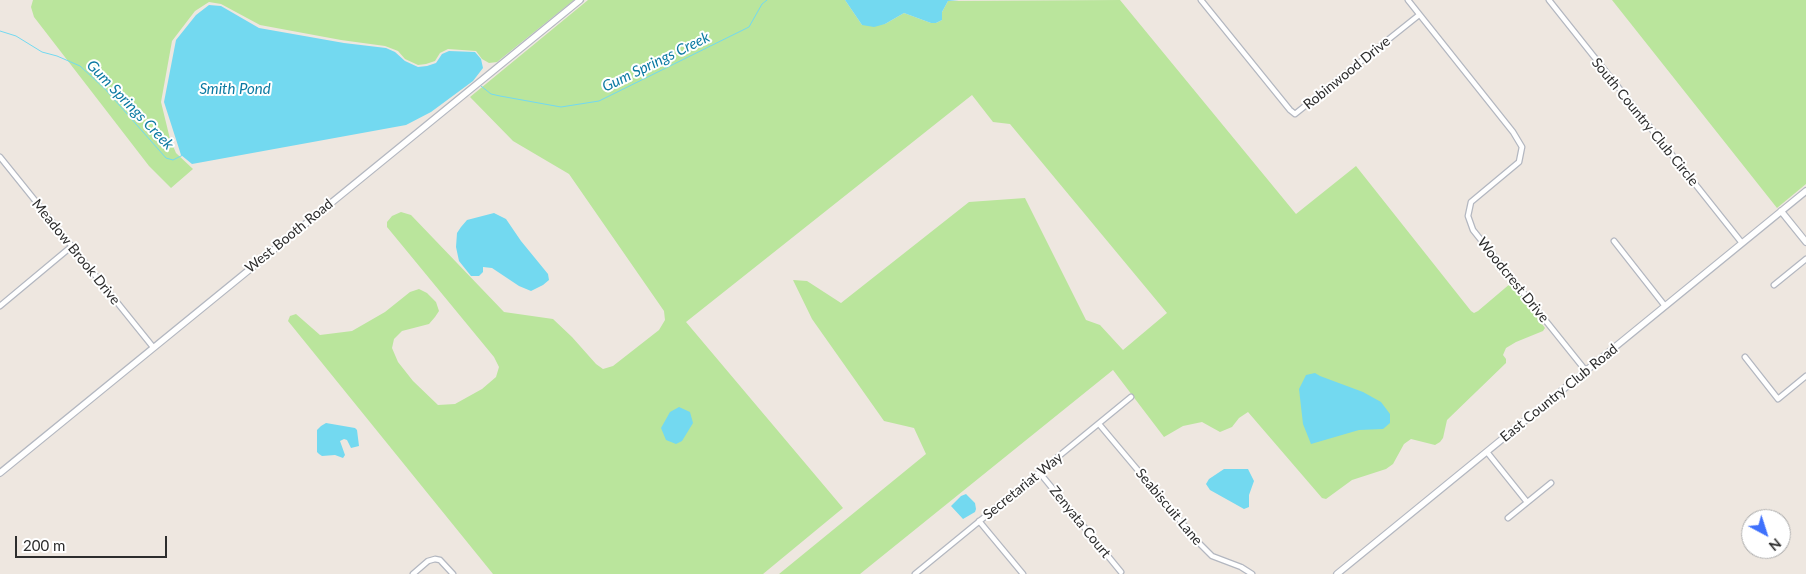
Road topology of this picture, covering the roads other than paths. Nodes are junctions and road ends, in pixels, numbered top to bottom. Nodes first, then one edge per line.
1 (580, 0) edge
2 (1201, 0) edge
3 (1408, 0) edge
4 (1548, 0) edge
5 (1419, 15) junction
6 (0, 157) edge
7 (1806, 191) edge
8 (1781, 211) junction
9 (1614, 241) dead end
10 (1806, 242) edge
11 (1742, 243) junction
12 (72, 246) junction
13 (1806, 259) edge
14 (1774, 285) dead end
15 (0, 306) edge
16 (1665, 306) junction
17 (153, 347) junction
18 (1744, 357) dead end
19 (1586, 371) junction
20 (1806, 376) edge
21 (1132, 397) dead end
22 (1099, 424) junction
23 (1487, 452) junction
24 (1039, 472) junction
25 (0, 473) edge
26 (1551, 483) dead end
27 (1527, 502) junction
28 (1508, 518) dead end
29 (979, 521) junction
30 (1121, 572) dead end
31 (918, 573) edge
32 (413, 574) edge
33 (453, 574) edge
34 (1023, 574) edge
35 (1252, 574) edge
36 (1338, 574) edge

1 - 17 street, West Booth Road
2 - 5 street, Robinwood Drive
3 - 5 street, Woodcrest Drive
4 - 11 street, South Country Club Circle
5 - 19 street, Woodcrest Drive
6 - 12 street, Meadow Brook Drive
7 - 8 street, East Country Club Road
8 - 10 street
8 - 11 street, East Country Club Road
9 - 16 street
11 - 16 street, East Country Club Road
12 - 15 street
12 - 17 street, Meadow Brook Drive
13 - 14 street
16 - 19 street, East Country Club Road
17 - 25 street, West Booth Road
18 - 20 street
19 - 23 street, East Country Club Road
21 - 22 street, Secretariat Way
22 - 24 street, Secretariat Way
22 - 35 street, Seabiscuit Lane
23 - 27 street
23 - 36 street, East Country Club Road
24 - 29 street, Secretariat Way
24 - 30 street, Zenyata Court
26 - 27 street
27 - 28 street
29 - 31 street, Secretariat Way
29 - 34 street
32 - 33 street

